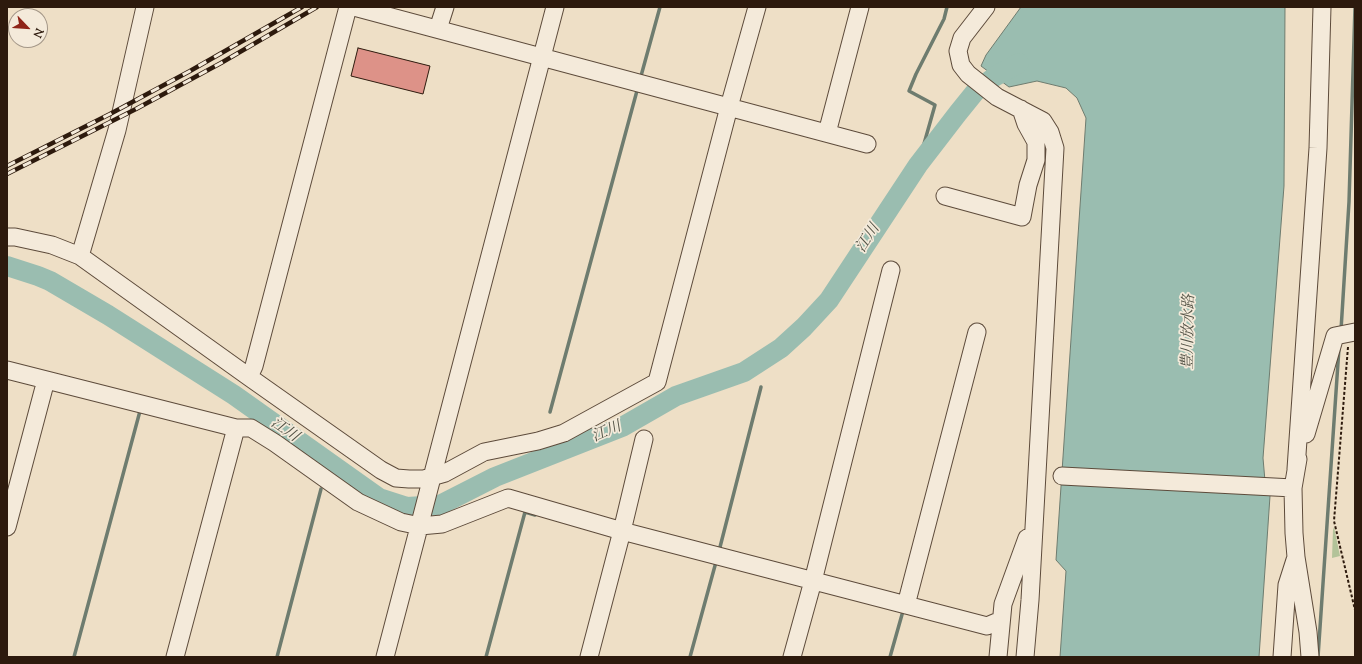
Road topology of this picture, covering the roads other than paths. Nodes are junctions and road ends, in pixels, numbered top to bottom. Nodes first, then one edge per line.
1 (145, 7) edge
2 (348, 7) edge
3 (354, 7) edge
4 (445, 7) edge
5 (555, 7) edge
6 (756, 7) edge
7 (860, 7) edge
8 (986, 7) edge
9 (1322, 7) edge
10 (438, 29) junction
11 (542, 57) junction
12 (729, 107) junction
13 (1021, 109) junction
14 (826, 133) junction
15 (868, 144) dead end
16 (945, 196) dead end
17 (7, 237) edge
18 (80, 256) junction
19 (891, 270) dead end
20 (977, 332) dead end
21 (1352, 333) edge
22 (7, 370) edge
23 (249, 378) junction
24 (46, 380) junction
25 (236, 428) junction
26 (644, 439) dead end
27 (1296, 469) junction
28 (1062, 476) dead end
29 (432, 480) junction
30 (1290, 487) junction
31 (1033, 523) junction
32 (420, 524) junction
33 (7, 527) edge
34 (622, 531) junction
35 (1296, 557) junction
36 (813, 581) junction
37 (906, 605) junction
38 (1001, 620) junction
39 (175, 657) edge
40 (386, 657) edge
41 (589, 657) edge
42 (792, 657) edge
43 (998, 657) edge
44 (1025, 657) edge
45 (1282, 657) edge
46 (1310, 657) edge

1 - 18 street
2 - 23 street
3 - 10 street
4 - 10 street
5 - 11 street
6 - 12 street
7 - 14 street
8 - 13 street
9 - 27 street
10 - 11 street
11 - 12 street
11 - 29 street
12 - 14 street
12 - 29 street
13 - 16 street
13 - 31 street
14 - 15 street
17 - 18 street
18 - 23 street
19 - 36 street
20 - 37 street
21 - 27 street
22 - 24 street
23 - 29 street
24 - 25 street
24 - 33 street
25 - 32 street
25 - 39 street
26 - 34 street
27 - 30 street
28 - 30 street
29 - 32 street
30 - 35 street
31 - 38 street
31 - 44 street
32 - 34 street
32 - 40 street
34 - 36 street
34 - 41 street
35 - 45 street
35 - 46 street
36 - 37 street
36 - 42 street
37 - 38 street
38 - 43 street

